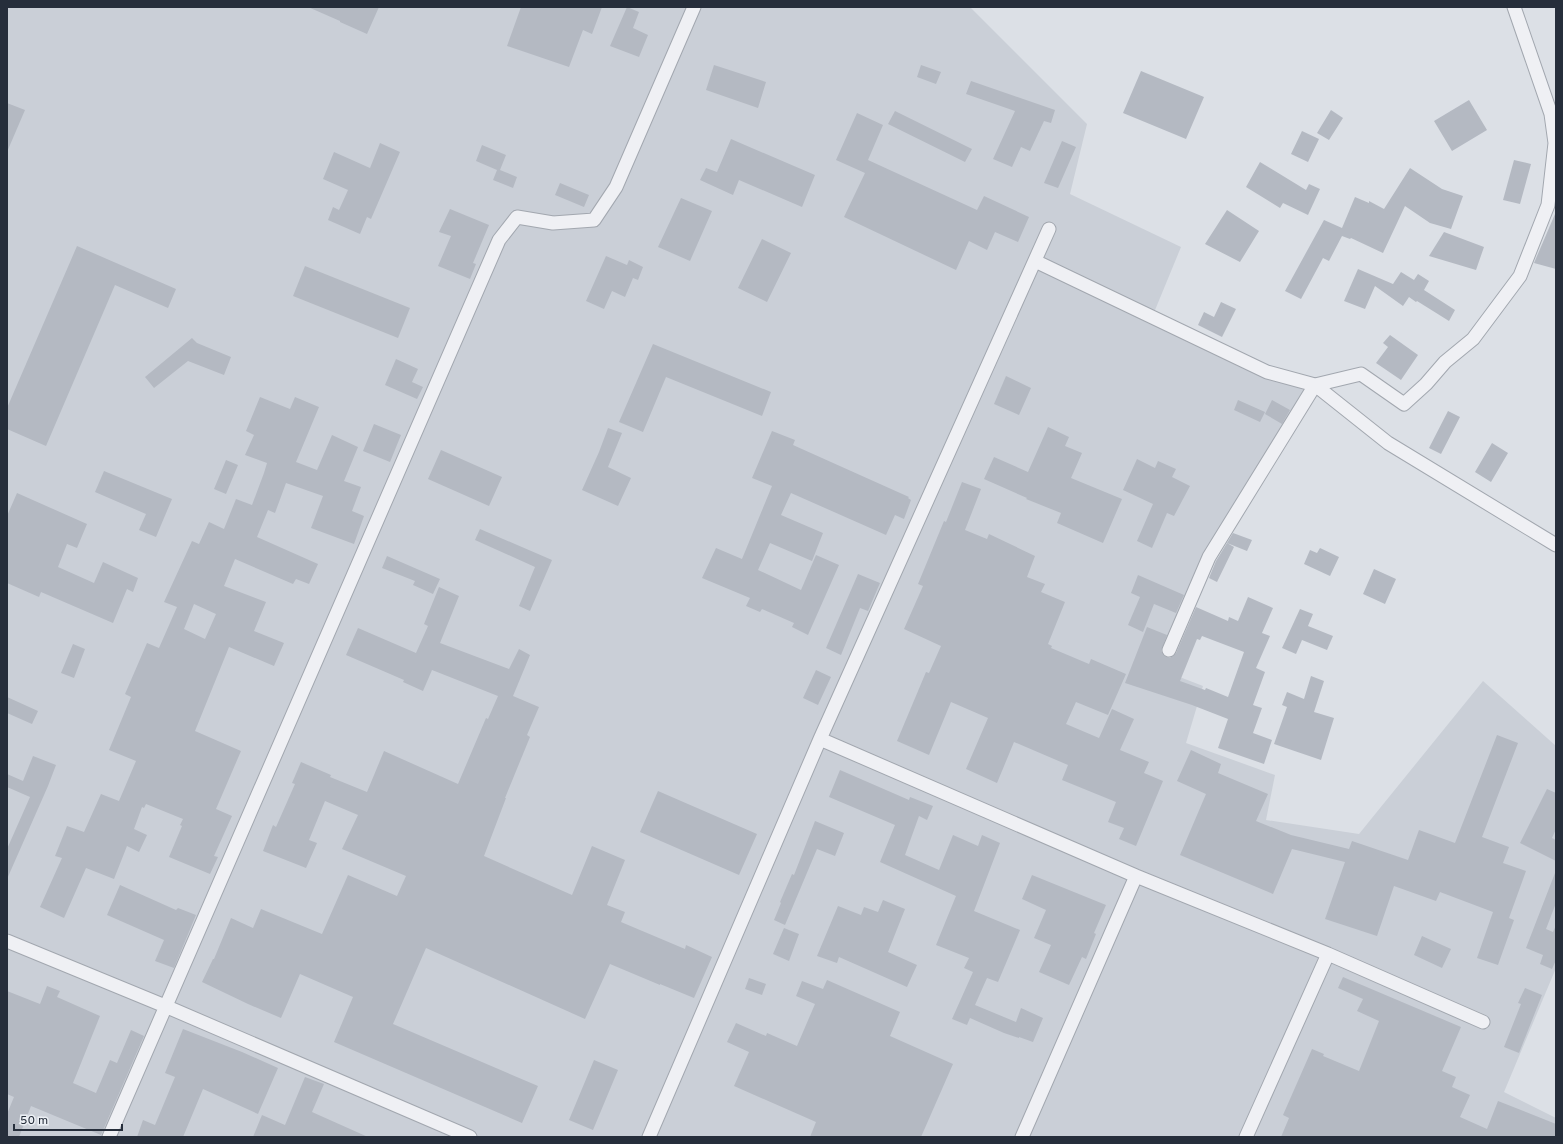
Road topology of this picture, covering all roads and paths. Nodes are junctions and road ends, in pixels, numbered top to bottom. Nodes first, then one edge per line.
1 (694, 7) edge
2 (1514, 7) edge
3 (1555, 143) edge
4 (1050, 229) dead end
5 (1035, 261) junction
6 (1315, 385) junction
7 (1556, 545) edge
8 (1169, 650) dead end
9 (820, 740) junction
10 (1136, 876) junction
11 (7, 941) edge
12 (1328, 954) junction
13 (165, 1006) junction
14 (1482, 1022) dead end
15 (109, 1137) edge
16 (470, 1137) edge
17 (649, 1137) edge
18 (1022, 1137) edge
19 (1246, 1137) edge

1 - 13 street
2 - 3 street
3 - 6 street
4 - 5 street
5 - 6 street
5 - 9 street
6 - 7 street
6 - 8 street
9 - 10 street
9 - 17 street
10 - 12 street
10 - 18 street
11 - 13 street
12 - 14 street
12 - 19 street
13 - 15 street
13 - 16 street

